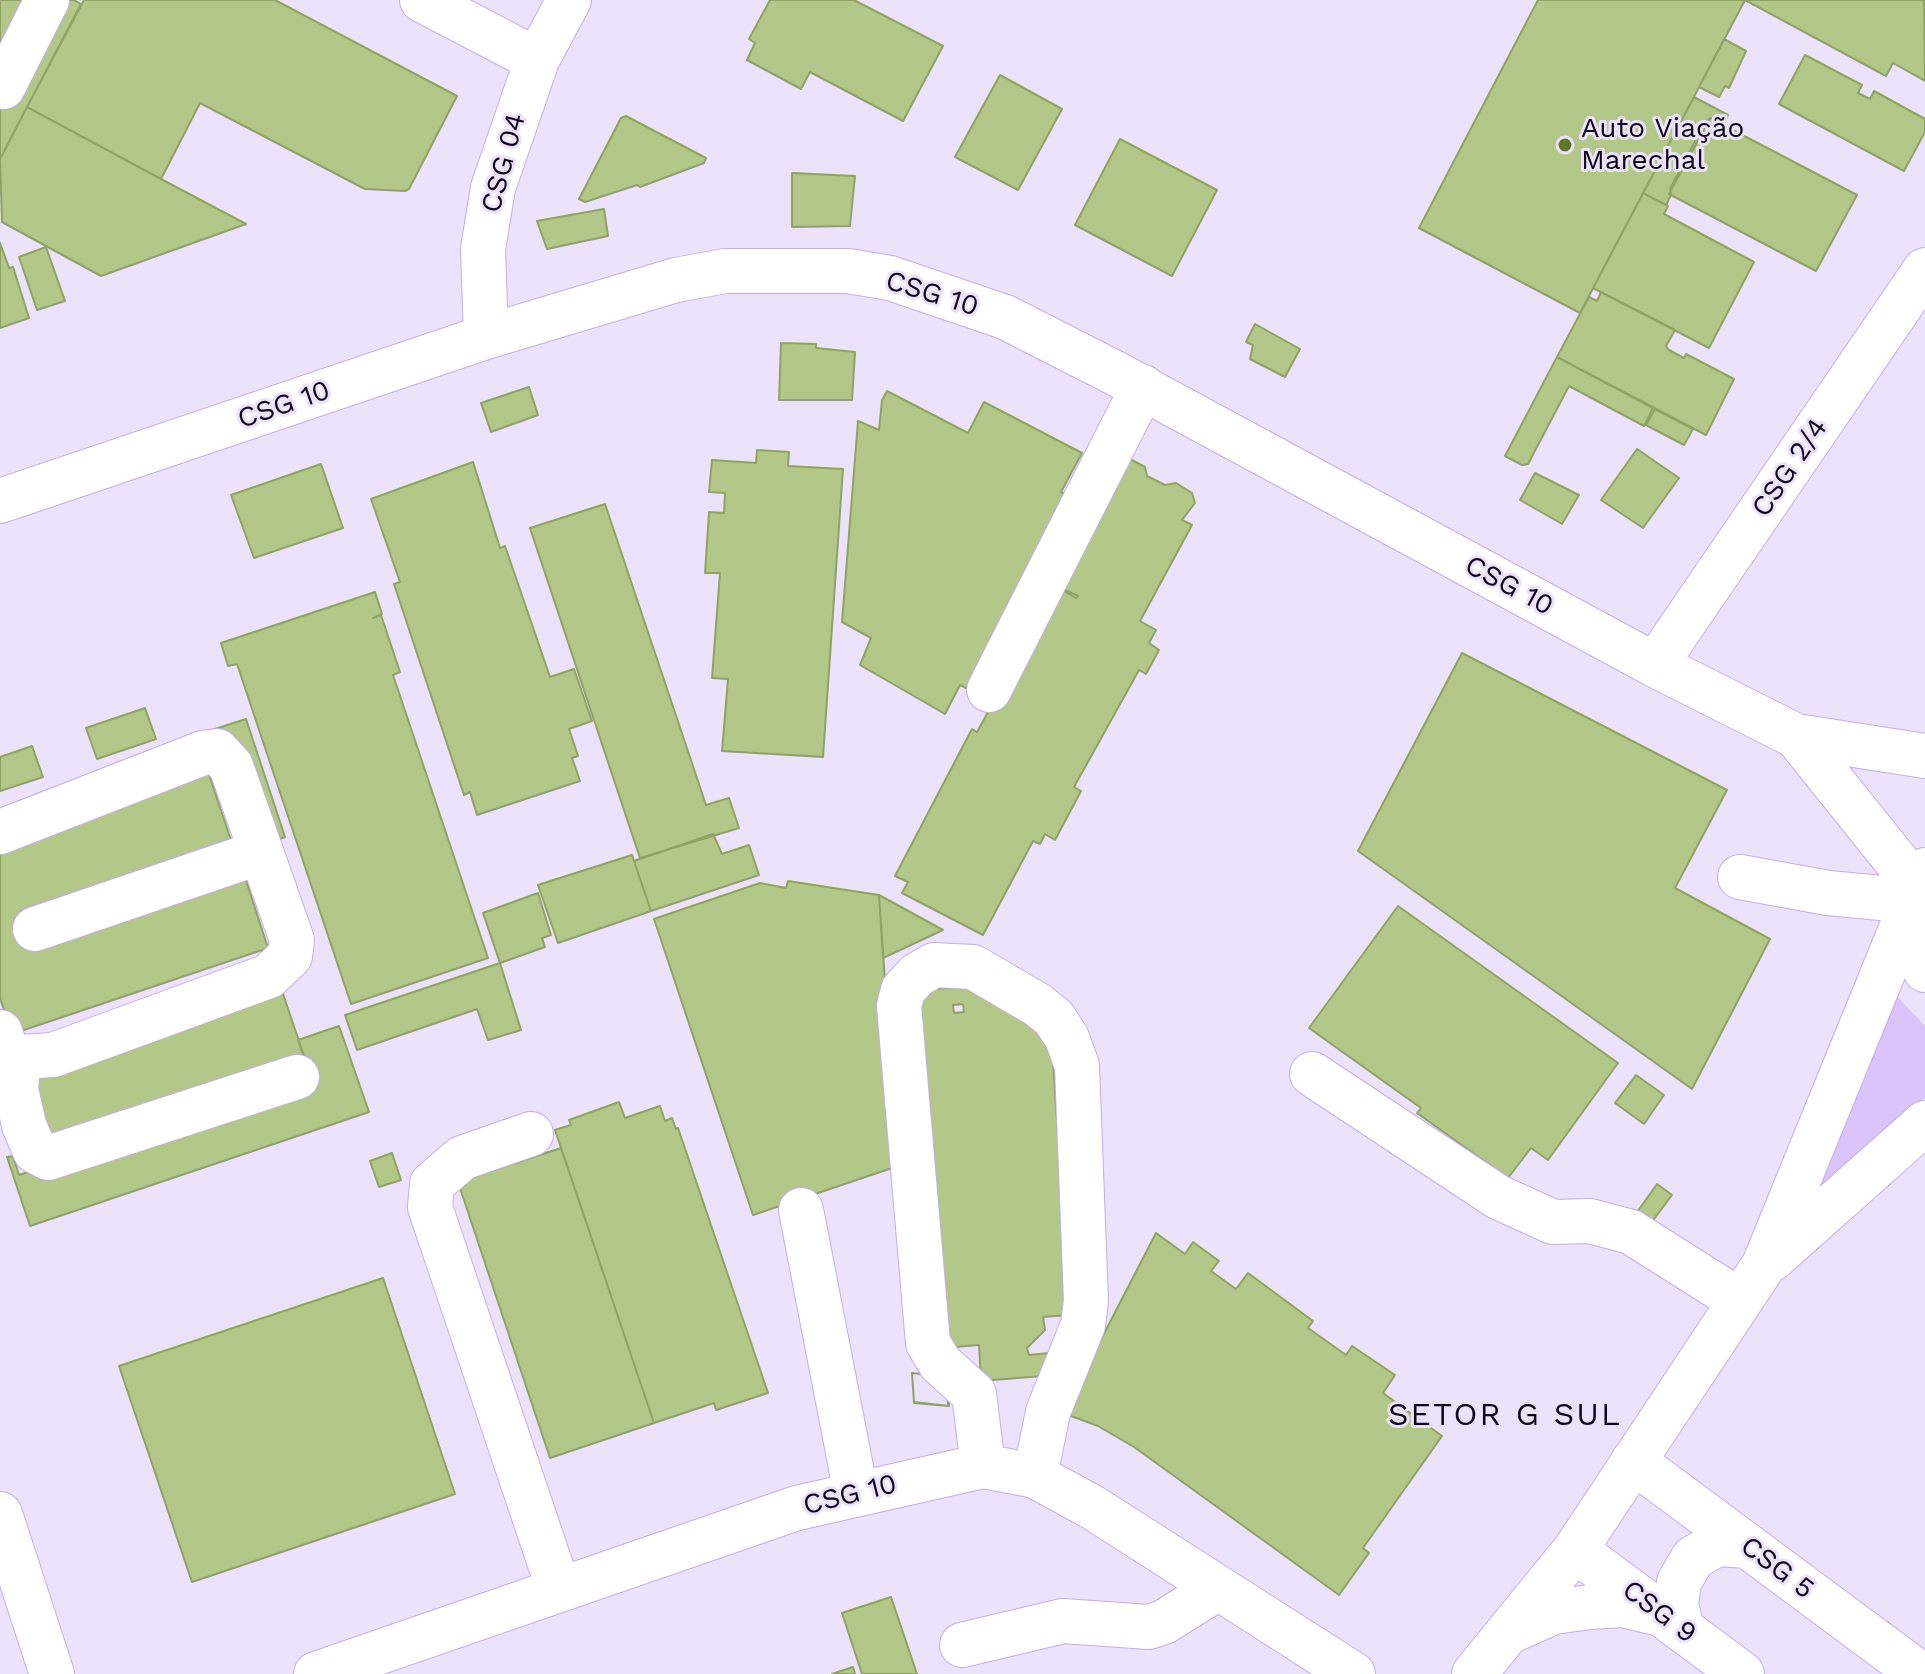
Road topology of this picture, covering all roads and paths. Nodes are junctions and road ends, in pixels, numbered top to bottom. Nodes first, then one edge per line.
1 (47, 0) edge
2 (422, 0) edge
3 (569, 0) edge
4 (537, 60) junction
5 (3, 87) dead end
6 (1925, 270) edge
7 (486, 337) junction
8 (1143, 387) junction
9 (0, 501) edge
10 (1655, 665) junction
11 (989, 690) dead end
12 (1796, 736) junction
13 (1925, 756) edge
14 (0, 832) edge
15 (261, 852) junction
16 (1740, 877) dead end
17 (1919, 887) edge
18 (35, 929) dead end
19 (1925, 970) edge
20 (10, 1045) edge
21 (1312, 1074) dead end
22 (297, 1077) dead end
23 (1925, 1123) edge
24 (531, 1134) dead end
25 (801, 1210) dead end
26 (1764, 1265) junction
27 (1740, 1301) junction
28 (1665, 1414) junction
29 (1633, 1461) junction
30 (983, 1466) junction
31 (1035, 1476) junction
32 (856, 1493) junction
33 (1683, 1498) junction
34 (0, 1514) edge
35 (1748, 1546) junction
36 (1575, 1550) junction
37 (1218, 1588) junction
38 (559, 1590) junction
39 (1671, 1621) junction
40 (1509, 1632) junction
41 (962, 1645) dead end
42 (52, 1674) edge
43 (316, 1674) edge
44 (1353, 1674) edge
45 (1474, 1674) edge
46 (1742, 1674) edge
47 (1920, 1674) edge

1 - 5 street
2 - 4 street
3 - 4 street, CSG 04
4 - 7 street, CSG 04
6 - 10 street, CSG 2/4
7 - 8 street, CSG 10
7 - 9 street, CSG 10
8 - 10 street, CSG 10
8 - 11 street
10 - 12 street, CSG 10
12 - 13 street, CSG 10
12 - 17 street, CSG 10
14 - 15 street
15 - 18 street
15 - 20 street
16 - 17 street
17 - 19 street
17 - 26 street
20 - 22 street
21 - 27 street
23 - 26 street
24 - 38 street
25 - 32 street
26 - 27 street
27 - 28 street
28 - 29 street
28 - 33 street
29 - 33 street, CSG 5
29 - 36 street
30 - 31 street, CSG 10
30 - 31 street
30 - 32 street, CSG 10
31 - 37 street, CSG 10
32 - 38 street, CSG 10
33 - 35 street, CSG 5
34 - 42 street
35 - 39 street
35 - 47 street, CSG 5
36 - 39 street, CSG 9
36 - 40 street
37 - 41 street
37 - 44 street, CSG 10
38 - 43 street, CSG 10
39 - 40 street
39 - 46 street, CSG 9
40 - 45 street

